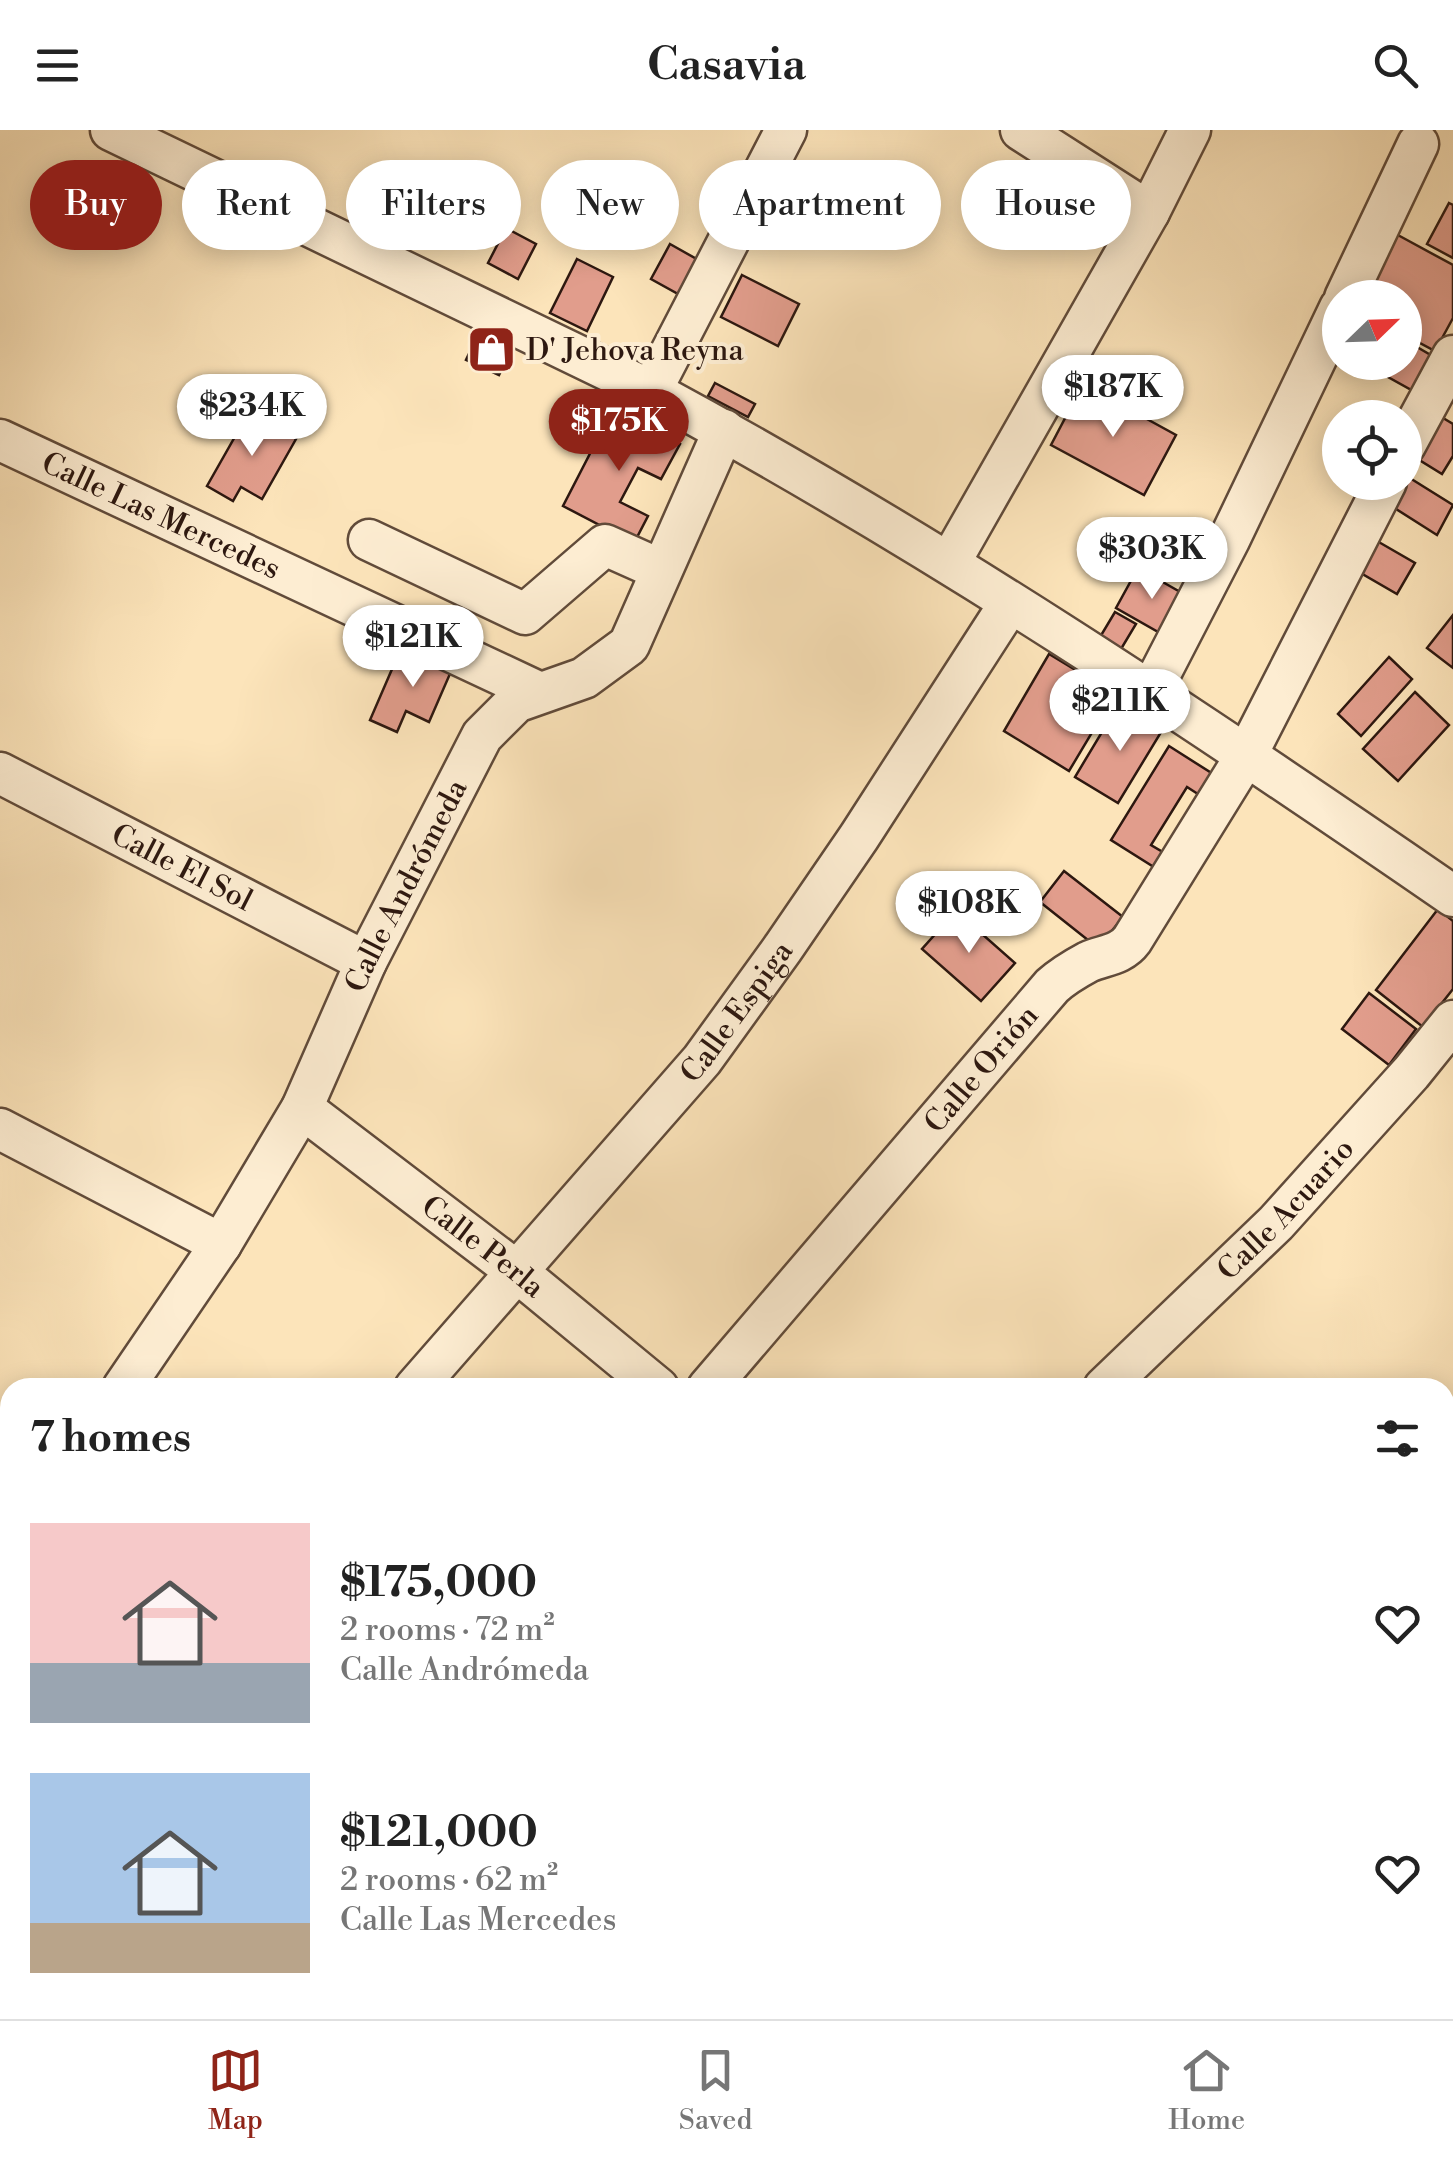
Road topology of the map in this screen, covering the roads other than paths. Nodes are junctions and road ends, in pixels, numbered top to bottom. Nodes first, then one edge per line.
1 (111, 130) edge
2 (786, 130) edge
3 (1020, 130) edge
4 (1190, 130) edge
5 (1418, 144) dead end
6 (1149, 212) junction
7 (1354, 280) edge
8 (1322, 346) edge
9 (1453, 356) edge
10 (651, 391) junction
11 (1443, 398) edge
12 (1422, 424) edge
13 (724, 430) junction
14 (0, 440) edge
15 (1377, 500) edge
16 (369, 540) dead end
17 (950, 562) junction
18 (661, 570) junction
19 (1010, 603) junction
20 (538, 692) junction
21 (1150, 693) junction
22 (1247, 754) junction
23 (0, 773) edge
24 (1453, 896) edge
25 (366, 962) junction
26 (1453, 1020) edge
27 (302, 1108) junction
28 (0, 1128) edge
29 (220, 1244) junction
30 (516, 1270) junction
31 (130, 1378) edge
32 (424, 1378) edge
33 (646, 1378) edge
34 (717, 1378) edge
35 (1114, 1378) edge

1 - 10 street
2 - 10 street
3 - 6 street
4 - 6 street
5 - 7 street
6 - 17 street
8 - 21 street
9 - 11 street
10 - 13 street
11 - 12 street
13 - 17 street
13 - 18 street, Calle Andrómeda
14 - 20 street, Calle Las Mercedes
15 - 22 street, Calle Orión
16 - 18 street
17 - 19 street
18 - 20 street, Calle Andrómeda
19 - 21 street
19 - 30 street, Calle Espiga
20 - 25 street, Calle Andrómeda
21 - 22 street
22 - 24 street
22 - 34 street, Calle Orión
23 - 25 street, Calle El Sol
25 - 27 street, Calle Andrómeda
26 - 35 street, Calle Acuario
27 - 29 street, Calle Andrómeda
27 - 30 street, Calle Perla
28 - 29 street
29 - 31 street, Calle Andrómeda
30 - 32 street, Calle Espiga
30 - 33 street, Calle Perla

